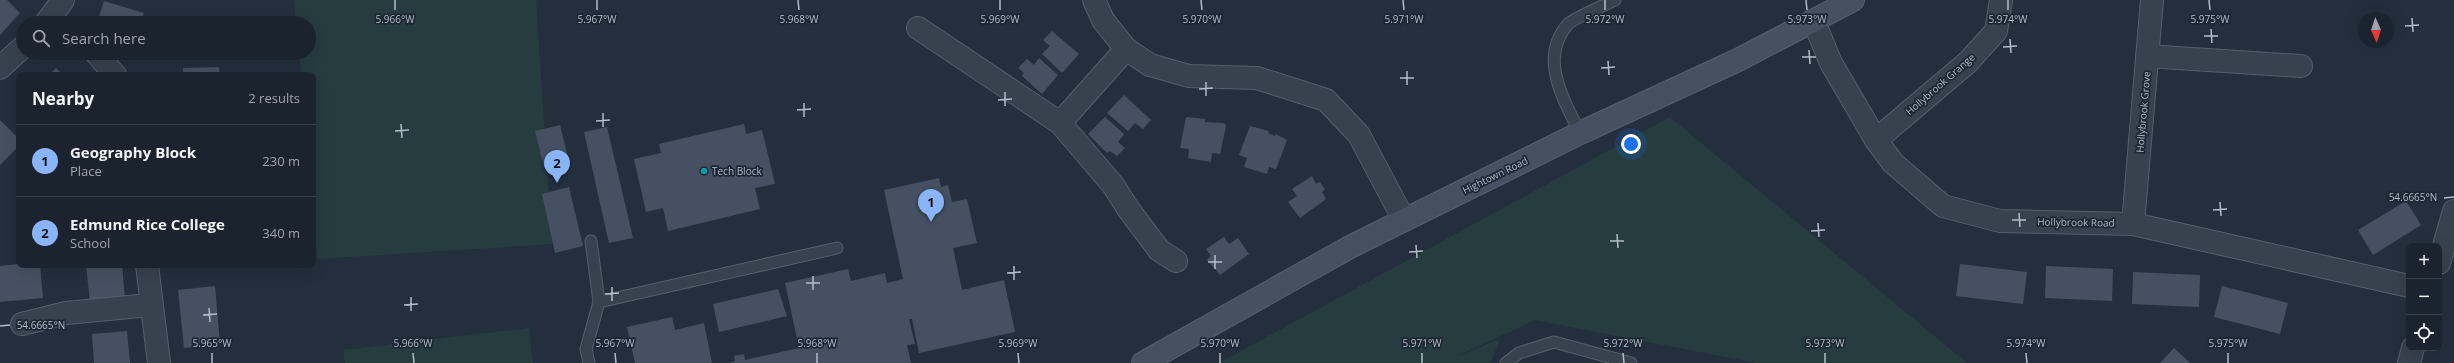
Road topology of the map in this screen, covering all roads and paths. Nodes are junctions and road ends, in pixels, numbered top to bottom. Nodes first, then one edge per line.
1 (1094, 0) edge
2 (1615, 0) edge
3 (1853, 0) edge
4 (2000, 0) edge
5 (2152, 0) edge
6 (1814, 22) junction
7 (918, 28) dead end
8 (1126, 49) junction
9 (16, 53) edge
10 (2148, 56) junction
11 (102, 60) edge
12 (2301, 66) dead end
13 (0, 68) edge
14 (112, 72) edge
15 (1060, 123) junction
16 (1580, 133) junction
17 (1876, 140) junction
18 (2454, 211) edge
19 (1404, 220) junction
20 (2133, 224) junction
21 (591, 241) dead end
22 (837, 248) dead end
23 (2442, 253) edge
24 (1176, 261) dead end
25 (147, 268) edge
26 (2406, 285) edge
27 (599, 302) junction
28 (150, 305) junction
29 (22, 324) dead end
30 (2412, 351) edge
31 (159, 363) edge
32 (589, 363) edge
33 (1143, 363) edge
34 (1506, 363) edge
35 (1631, 363) edge
36 (2409, 363) edge

1 - 8 street
2 - 16 lane
3 - 6 main road, Hightown Road
4 - 17 street, Hollybrook Grange
5 - 10 street, Hollybrook Grove
6 - 16 main road, Hightown Road
6 - 17 street, Hollybrook Road
7 - 15 street
8 - 15 street
8 - 19 street
9 - 13 street
10 - 12 street
10 - 20 street, Hollybrook Grove
11 - 14 street
15 - 24 street
16 - 19 main road, Hightown Road
17 - 20 street, Hollybrook Road
18 - 23 street
19 - 33 main road, Hightown Road
20 - 26 street, Hollybrook Road
21 - 27 lane
22 - 27 lane
25 - 28 street
27 - 32 lane
28 - 29 street
28 - 31 street
30 - 36 street
34 - 35 lane

